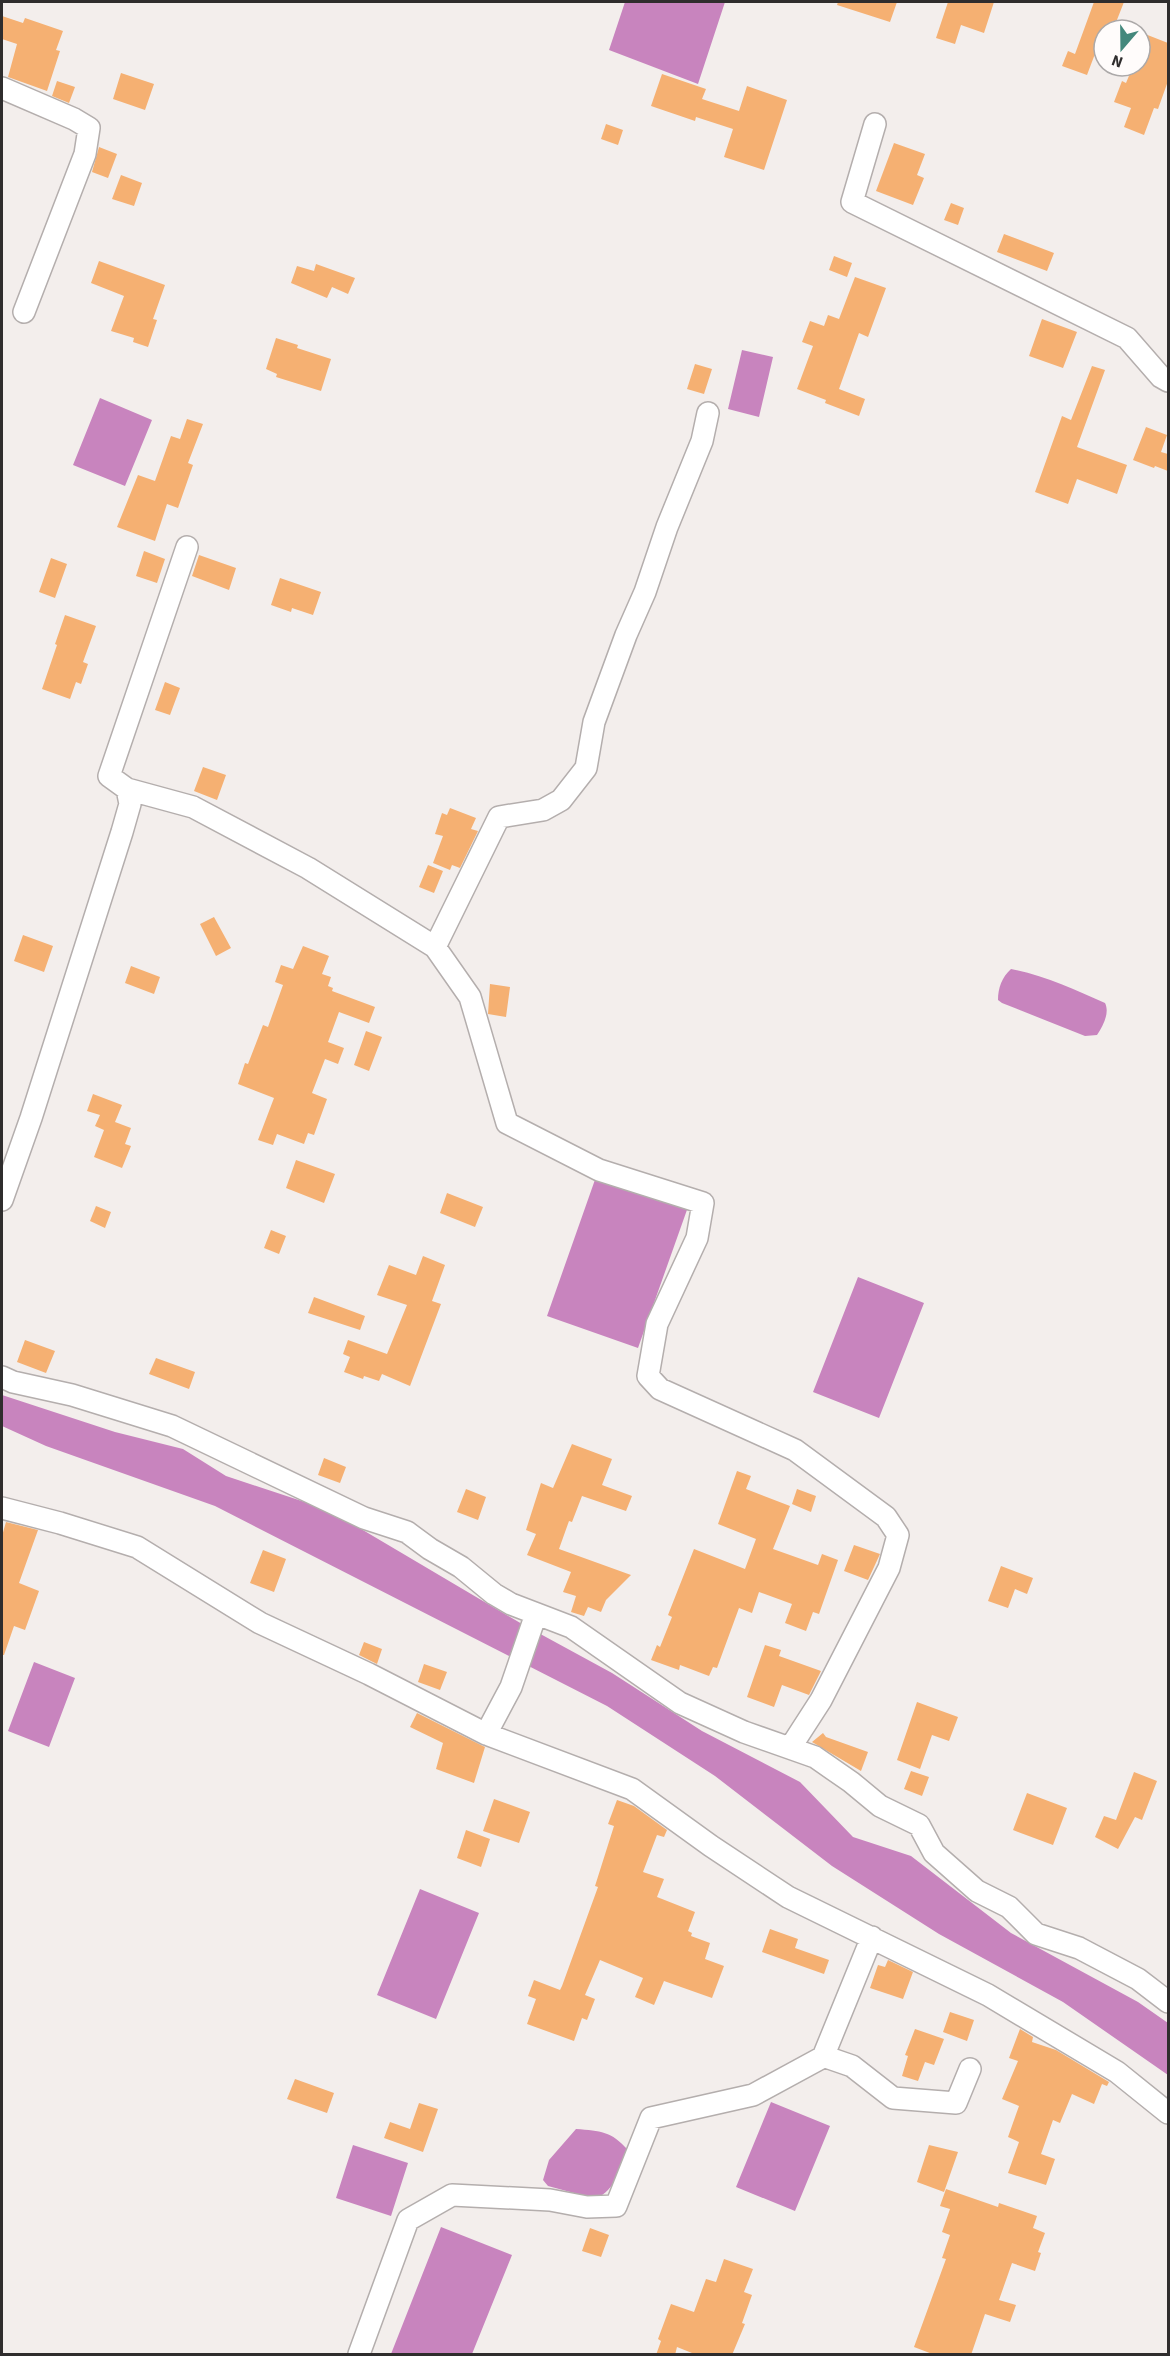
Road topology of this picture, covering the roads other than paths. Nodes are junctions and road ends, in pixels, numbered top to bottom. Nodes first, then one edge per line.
1 (2, 88) edge
2 (875, 124) dead end
3 (24, 312) dead end
4 (1168, 381) edge
5 (708, 413) dead end
6 (187, 548) dead end
7 (127, 789) junction
8 (435, 947) junction
9 (2, 1200) edge
10 (2, 1377) edge
11 (2, 1508) edge
12 (535, 1617) junction
13 (486, 1734) junction
14 (790, 1748) junction
15 (872, 1937) junction
16 (1168, 2002) edge
17 (823, 2057) junction
18 (970, 2070) dead end
19 (1168, 2113) edge
20 (359, 2355) edge

1 - 3 street
2 - 4 street
5 - 8 street
6 - 7 street
7 - 8 street
7 - 9 street
8 - 14 street
10 - 12 street
11 - 13 street
12 - 13 street
12 - 14 street
13 - 15 street
14 - 16 street
15 - 17 street
15 - 19 street
17 - 18 street
17 - 20 street

